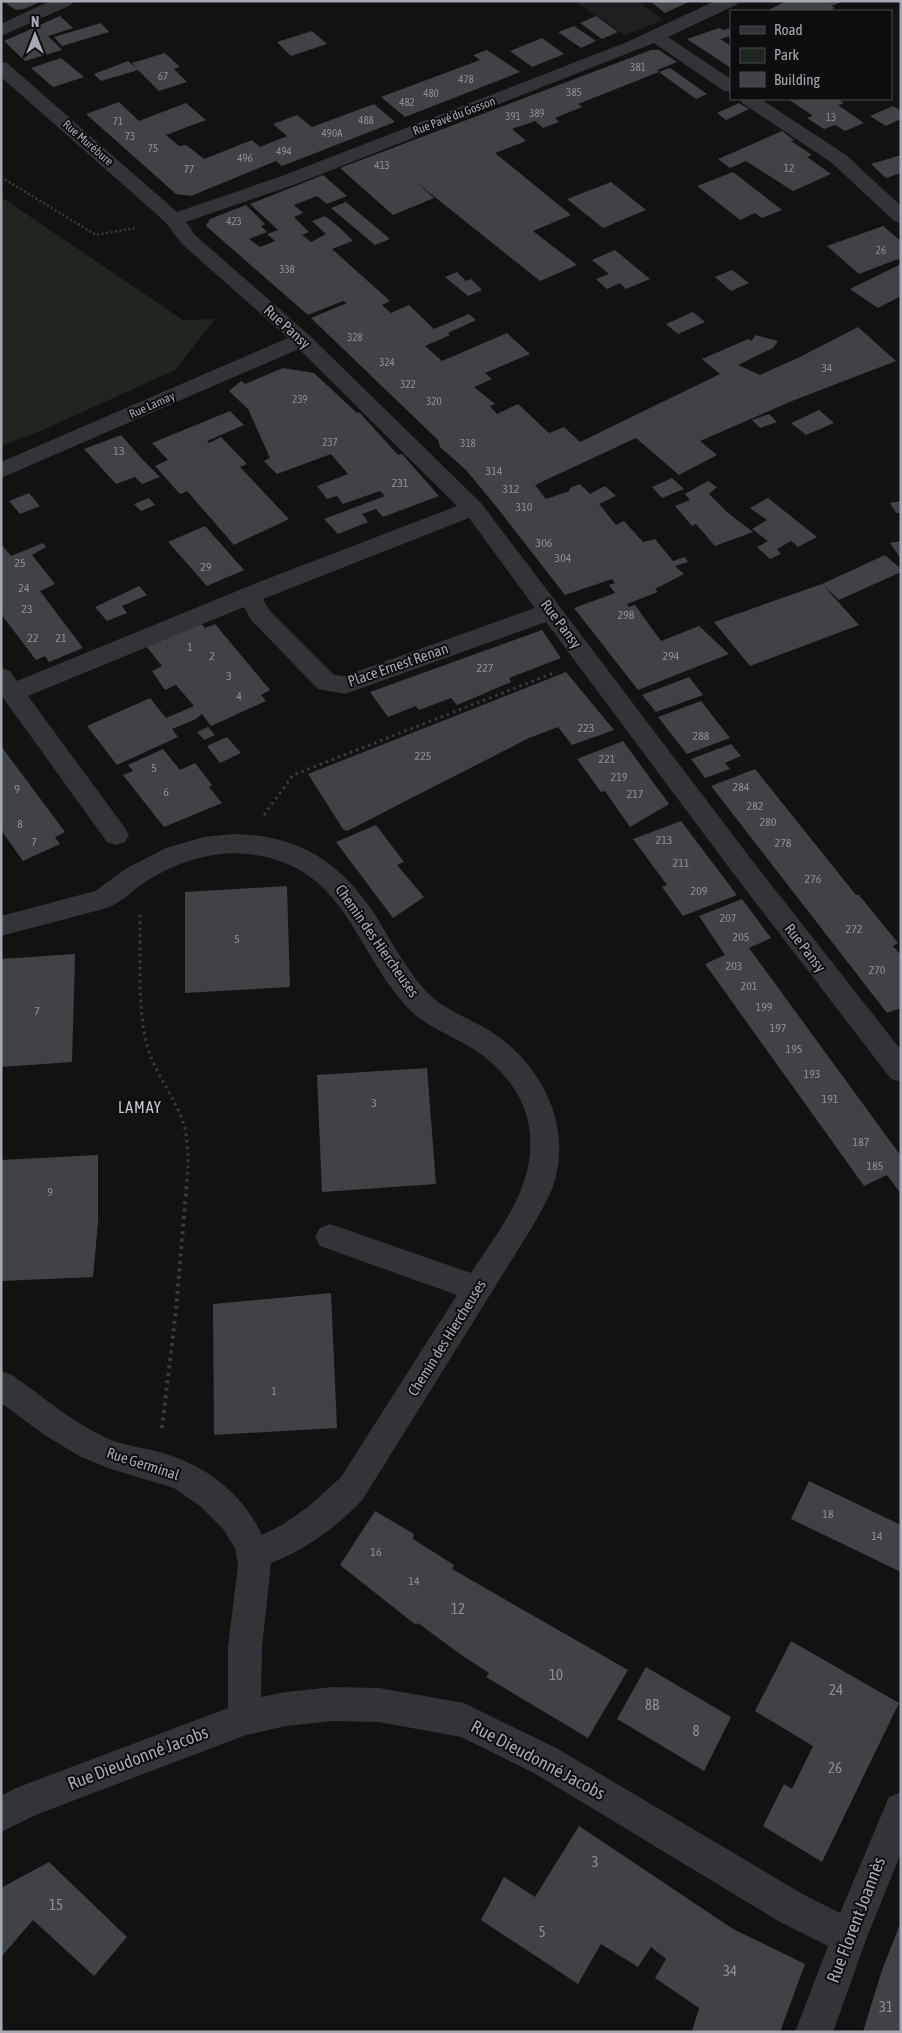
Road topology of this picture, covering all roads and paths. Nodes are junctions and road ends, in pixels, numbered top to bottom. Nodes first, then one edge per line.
1 (65, 1) edge
2 (730, 1) edge
3 (1, 31) edge
4 (655, 36) junction
5 (1, 67) edge
6 (730, 86) edge
7 (750, 100) edge
8 (1, 177) edge
9 (901, 217) edge
10 (174, 220) junction
11 (139, 228) dead end
12 (302, 340) junction
13 (1, 471) edge
14 (473, 508) junction
15 (250, 595) junction
16 (551, 610) junction
17 (587, 659) junction
18 (7, 685) edge
19 (116, 835) dead end
20 (244, 844) junction
21 (140, 872) junction
22 (1, 926) edge
23 (901, 1071) edge
24 (330, 1237) dead end
25 (477, 1289) junction
26 (1, 1385) edge
27 (150, 1464) junction
28 (253, 1554) junction
29 (246, 1718) junction
30 (901, 1809) edge
31 (1, 1815) edge
32 (849, 1937) junction
33 (814, 2032) edge

1 - 3 street
2 - 4 street, Rue Pavé du Gosson
4 - 6 street
4 - 10 street, Rue Pavé du Gosson
5 - 10 street, Rue Murébure
7 - 9 street
8 - 11 path
10 - 12 street, Rue Pansy
12 - 13 street, Rue Lamay
12 - 14 street, Rue Pansy
14 - 15 street
14 - 16 street, Rue Pansy
15 - 16 street, Place Ernest Renan
15 - 18 street
16 - 17 street, Rue Pansy
17 - 20 path
17 - 23 street, Rue Pansy
18 - 19 street
20 - 21 street, Chemin des Hiercheuses
20 - 25 street, Chemin des Hiercheuses
21 - 22 street, Chemin des Hiercheuses
21 - 27 path
24 - 25 street
25 - 28 street, Chemin des Hiercheuses
26 - 27 street, Rue Germinal
27 - 28 street, Rue Germinal
28 - 29 street, Rue Germinal
29 - 31 street, Rue Dieudonné Jacobs
29 - 32 street, Rue Dieudonné Jacobs
30 - 32 street, Rue Florent Joannès
32 - 33 street, Rue Florent Joannès

